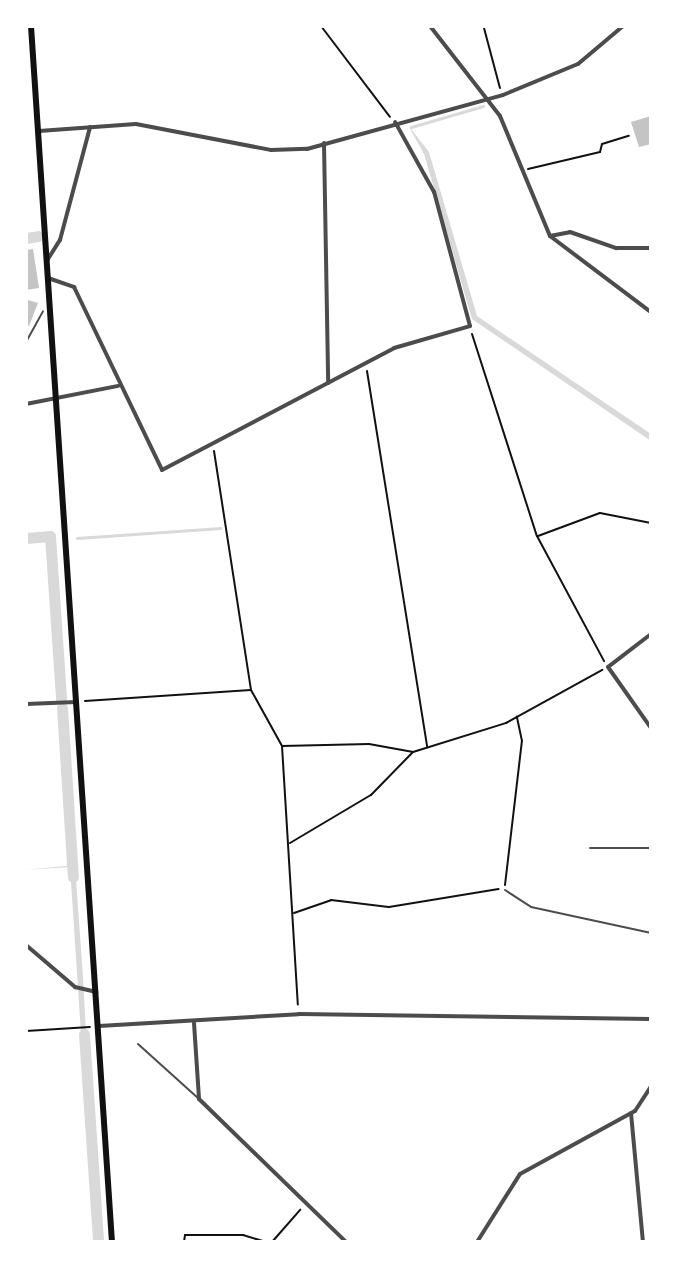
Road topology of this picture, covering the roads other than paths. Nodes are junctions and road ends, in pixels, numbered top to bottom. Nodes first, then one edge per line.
1 (31, 26) edge
2 (430, 26) edge
3 (623, 26) edge
4 (486, 97) junction
5 (395, 122) junction
6 (90, 127) junction
7 (36, 132) junction
8 (324, 143) junction
9 (550, 236) junction
10 (651, 248) edge
11 (47, 261) junction
12 (48, 278) junction
13 (43, 311) dead end
14 (651, 312) edge
15 (26, 342) edge
16 (328, 384) junction
17 (118, 386) junction
18 (56, 398) junction
19 (26, 404) edge
20 (651, 634) edge
21 (76, 702) junction
22 (26, 704) edge
23 (651, 728) edge
24 (590, 848) dead end
25 (651, 848) edge
26 (505, 890) road end
27 (651, 924) edge
28 (650, 933) edge
29 (26, 945) edge
30 (96, 992) junction
31 (651, 1019) edge
32 (194, 1022) junction
33 (99, 1026) junction
34 (138, 1044) dead end
35 (651, 1086) edge
36 (199, 1099) junction
37 (631, 1113) junction
38 (112, 1242) edge
39 (346, 1242) edge
40 (477, 1242) edge
41 (643, 1242) edge

1 - 7 main road
2 - 4 street
3 - 4 street
4 - 5 street
4 - 9 street
5 - 8 street
5 - 16 street
6 - 7 street
6 - 8 street
6 - 11 street
7 - 11 main road
8 - 16 street
9 - 10 street
9 - 14 street
11 - 12 main road
12 - 17 street
12 - 18 main road
13 - 15 lane
16 - 17 street
17 - 18 street
18 - 19 street
18 - 21 main road
20 - 23 street
21 - 22 street
21 - 30 main road
24 - 25 lane
26 - 28 lane
27 - 28 lane
29 - 30 street
30 - 33 main road
31 - 32 street
32 - 33 street
32 - 36 street
33 - 38 main road
34 - 36 lane
35 - 37 street
36 - 39 street
37 - 40 street
37 - 41 street

